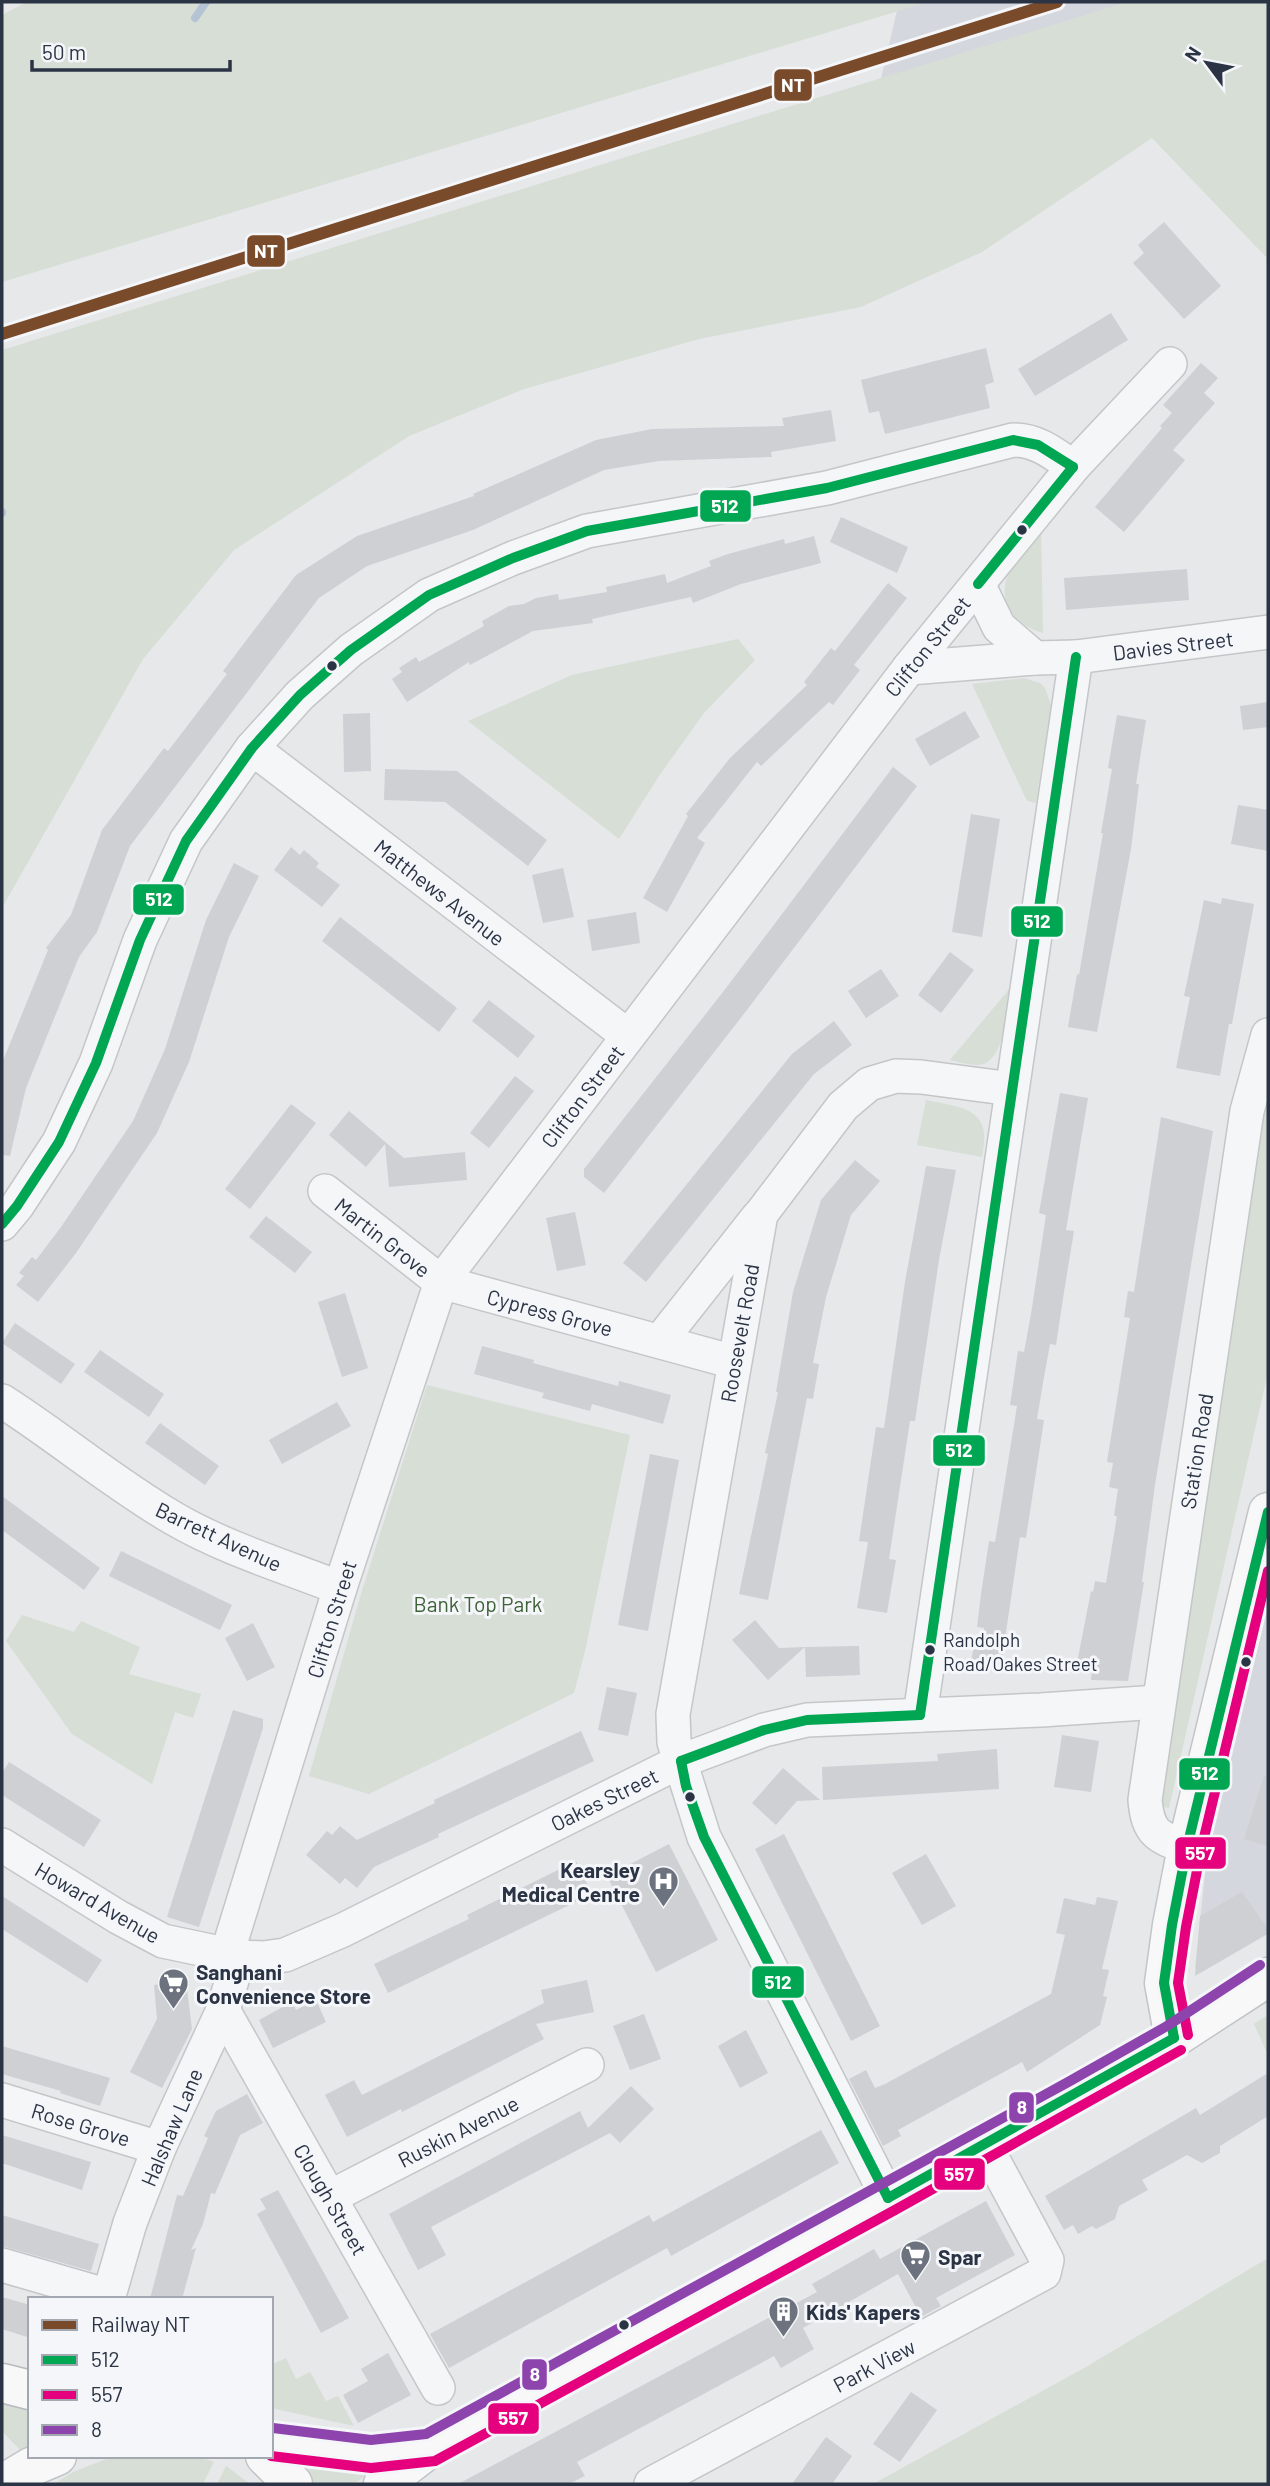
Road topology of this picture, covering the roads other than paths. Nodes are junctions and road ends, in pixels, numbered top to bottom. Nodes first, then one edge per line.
1 (1170, 364) dead end
2 (1073, 467) junction
3 (978, 584) junction
4 (1268, 632) edge
5 (1076, 657) junction
6 (1035, 658) junction
7 (909, 668) junction
8 (252, 748) junction
9 (1268, 1035) edge
10 (628, 1037) junction
11 (1012, 1089) junction
12 (326, 1191) dead end
13 (761, 1214) junction
14 (2, 1224) edge
15 (441, 1282) junction
16 (660, 1341) junction
17 (734, 1362) junction
18 (2, 1401) edge
19 (1268, 1513) edge
20 (340, 1588) junction
21 (1158, 1702) junction
22 (920, 1715) junction
23 (681, 1761) junction
24 (2, 1845) edge
25 (1187, 1847) junction
26 (233, 1956) junction
27 (1268, 1977) edge
28 (223, 2010) junction
29 (1174, 2038) junction
30 (587, 2065) dead end
31 (2, 2100) edge
32 (985, 2145) junction
33 (159, 2148) junction
34 (330, 2197) junction
35 (888, 2198) junction
36 (2, 2265) edge
37 (106, 2297) edge
38 (109, 2297) edge
39 (2, 2383) edge
40 (438, 2388) dead end
41 (28, 2390) edge
42 (273, 2442) edge
43 (430, 2448) junction
44 (267, 2458) edge
45 (293, 2484) edge
46 (383, 2484) edge
47 (651, 2484) edge

1 - 2 street, Clifton Street
2 - 3 street, Clifton Street
2 - 8 street
3 - 6 street
3 - 7 street, Clifton Street
4 - 5 street, Davies Street
5 - 6 street, Davies Street
5 - 11 street
6 - 7 street, Davies Street
7 - 10 street, Clifton Street
8 - 10 street, Matthews Avenue
8 - 14 street
9 - 21 street, Station Road
10 - 15 street, Clifton Street
11 - 13 street, Roosevelt Road
11 - 22 street
12 - 15 street, Martin Grove
13 - 16 street
13 - 17 street, Roosevelt Road
15 - 16 street, Cypress Grove
15 - 20 street, Clifton Street
16 - 17 street, Cypress Grove
17 - 23 street, Roosevelt Road
18 - 20 street, Barrett Avenue
19 - 25 main road
20 - 26 street, Clifton Street
21 - 22 street, Oakes Street
21 - 25 street, Station Road
22 - 23 street, Oakes Street
23 - 26 street, Oakes Street
23 - 35 street, Roosevelt Road
24 - 26 street, Howard Avenue
25 - 29 main road
26 - 28 street, Halshaw Lane
27 - 29 main road
28 - 33 street, Halshaw Lane
28 - 34 street, Clough Street
29 - 32 main road
30 - 34 street, Ruskin Avenue
31 - 33 street, Rose Grove
32 - 35 main road
32 - 47 street, Park View
33 - 38 street, Halshaw Lane
34 - 40 street, Clough Street
35 - 43 main road
36 - 37 street
39 - 41 main road
42 - 43 main road
43 - 46 main road
44 - 45 main road

